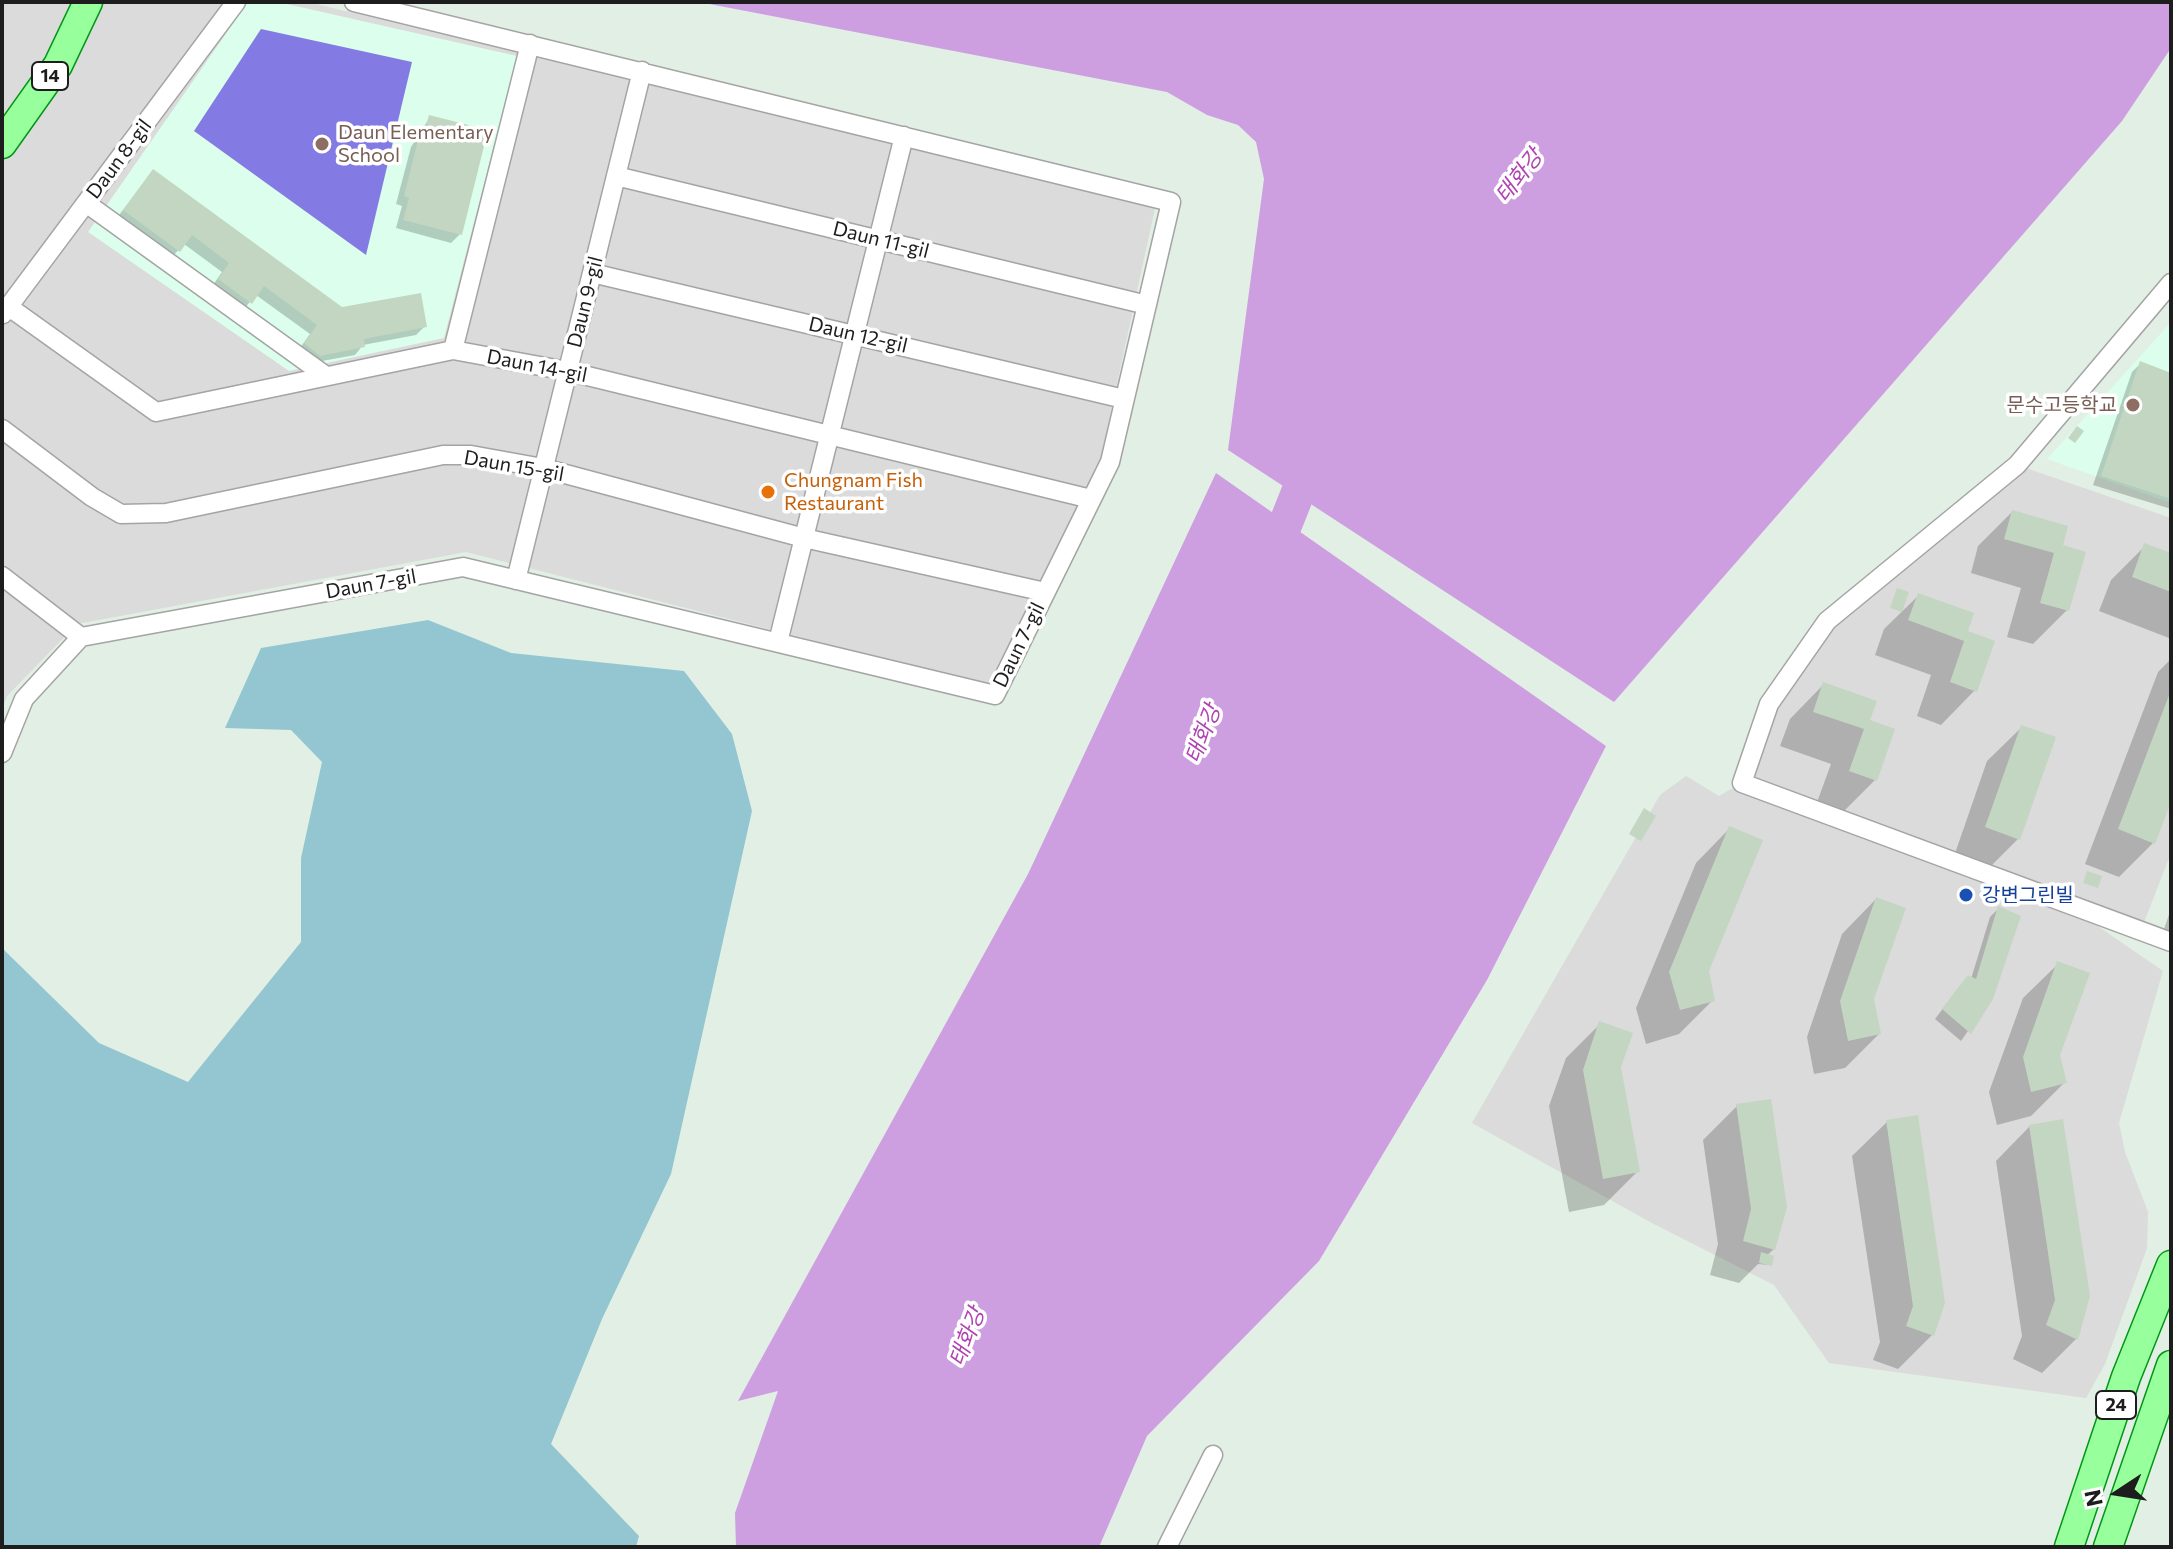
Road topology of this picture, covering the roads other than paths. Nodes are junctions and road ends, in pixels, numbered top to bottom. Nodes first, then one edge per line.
1 (88, 2) edge
2 (236, 2) edge
3 (354, 2) edge
4 (530, 44) junction
5 (642, 71) junction
6 (904, 136) junction
7 (2, 144) edge
8 (616, 176) junction
9 (86, 203) junction
10 (878, 239) junction
11 (592, 273) junction
12 (2171, 283) edge
13 (1147, 305) junction
14 (6, 311) edge
15 (854, 334) junction
16 (453, 350) junction
17 (567, 371) junction
18 (326, 376) junction
19 (1124, 399) junction
20 (2, 429) edge
21 (829, 434) junction
22 (543, 468) junction
23 (1091, 499) junction
24 (804, 538) junction
25 (2, 576) edge
26 (516, 580) junction
27 (1045, 592) junction
28 (81, 637) junction
29 (778, 642) junction
30 (2, 753) edge
31 (2171, 942) edge
32 (2171, 1265) edge
33 (2171, 1365) edge
34 (1213, 1455) dead end
35 (1167, 1547) edge
36 (2069, 1547) edge
37 (2108, 1547) edge

1 - 7 main road, 14
2 - 9 street, Daun 8-gil
3 - 4 street, Daun 7-gil
4 - 5 street, Daun 7-gil
4 - 16 street
5 - 6 street, Daun 7-gil
5 - 8 street, Daun 9-gil
6 - 10 street
6 - 13 street, Daun 7-gil
8 - 10 street, Daun 11-gil
8 - 11 street, Daun 9-gil
9 - 14 street, Daun 8-gil
9 - 18 street
10 - 13 street, Daun 11-gil
10 - 15 street
11 - 15 street, Daun 12-gil
11 - 17 street, Daun 9-gil
12 - 31 street
13 - 19 street, Daun 7-gil
14 - 18 street, Daun 14-gil
15 - 19 street, Daun 12-gil
15 - 21 street
16 - 17 street, Daun 14-gil
16 - 18 street, Daun 14-gil
17 - 21 street, Daun 14-gil
17 - 22 street, Daun 9-gil
19 - 23 street, Daun 7-gil
20 - 22 street, Daun 15-gil
21 - 23 street, Daun 14-gil
21 - 24 street
22 - 24 street, Daun 15-gil
22 - 26 street, Daun 9-gil
23 - 27 street, Daun 7-gil
24 - 27 street, Daun 15-gil
24 - 29 street
25 - 28 street
26 - 28 street, Daun 7-gil
26 - 29 street, Daun 7-gil
27 - 29 street, Daun 7-gil
28 - 30 street
32 - 36 main road, 24
33 - 37 main road, 24
34 - 35 street

